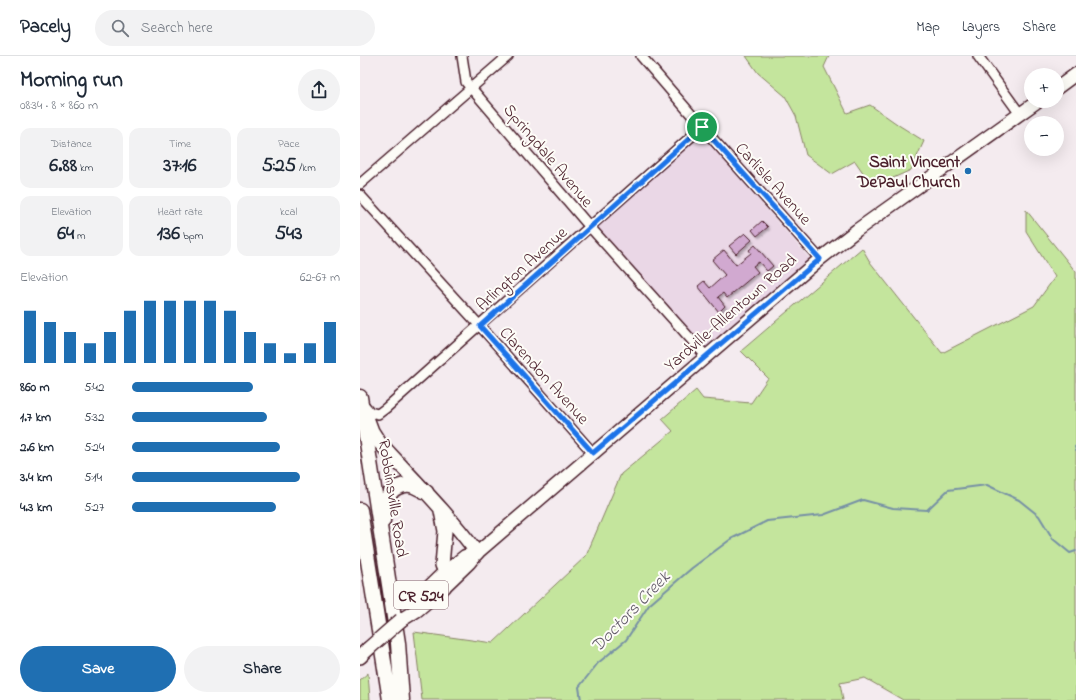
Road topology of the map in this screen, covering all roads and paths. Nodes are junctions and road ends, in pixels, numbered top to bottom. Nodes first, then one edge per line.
1 (462, 56) edge
2 (508, 56) edge
3 (641, 56) edge
4 (978, 56) edge
5 (1076, 74) edge
6 (1064, 83) edge
7 (472, 88) junction
8 (1028, 108) edge
9 (1020, 114) junction
10 (702, 127) junction
11 (360, 184) edge
12 (360, 195) edge
13 (590, 227) junction
14 (820, 259) junction
15 (480, 326) junction
16 (706, 356) junction
17 (360, 398) edge
18 (593, 453) junction
19 (426, 492) junction
20 (441, 509) junction
21 (360, 510) edge
22 (382, 545) junction
23 (477, 552) junction
24 (445, 572) junction
25 (444, 587) junction
26 (400, 620) junction
27 (364, 653) edge
28 (390, 700) edge
29 (402, 700) edge

1 - 7 street, Springdale Avenue
2 - 7 street
3 - 10 street, Carlisle Avenue
4 - 9 street
5 - 6 main road
7 - 11 street
7 - 13 street, Springdale Avenue
8 - 9 main road, Yardville-Allentown Road / CR 524
9 - 14 main road, Yardville-Allentown Road / CR 524
10 - 13 street, Arlington Avenue
10 - 14 street, Carlisle Avenue
12 - 15 street, Clarendon Avenue
13 - 15 street, Arlington Avenue
13 - 16 street, Springdale Avenue
14 - 16 main road, Yardville-Allentown Road / CR 524
15 - 17 street, Arlington Avenue
15 - 18 street, Clarendon Avenue
16 - 18 main road, Yardville-Allentown Road / CR 524
17 - 19 main road
17 - 22 highway, Robbinsville Road
18 - 23 main road, Yardville-Allentown Road / CR 524
19 - 20 main road
19 - 22 highway
20 - 23 main road
20 - 24 main road
21 - 28 highway, Robbinsville Road
22 - 29 highway, Robbinsville Road
23 - 24 main road, Yardville-Allentown Road / CR 524
23 - 25 main road, Yardville-Allentown Road / CR 524
24 - 25 main road
24 - 26 main road, Yardville-Allentown Road / CR 524
25 - 26 main road, Yardville-Allentown Road / CR 524
26 - 27 main road, Yardville-Allentown Road / CR 524, bridge

